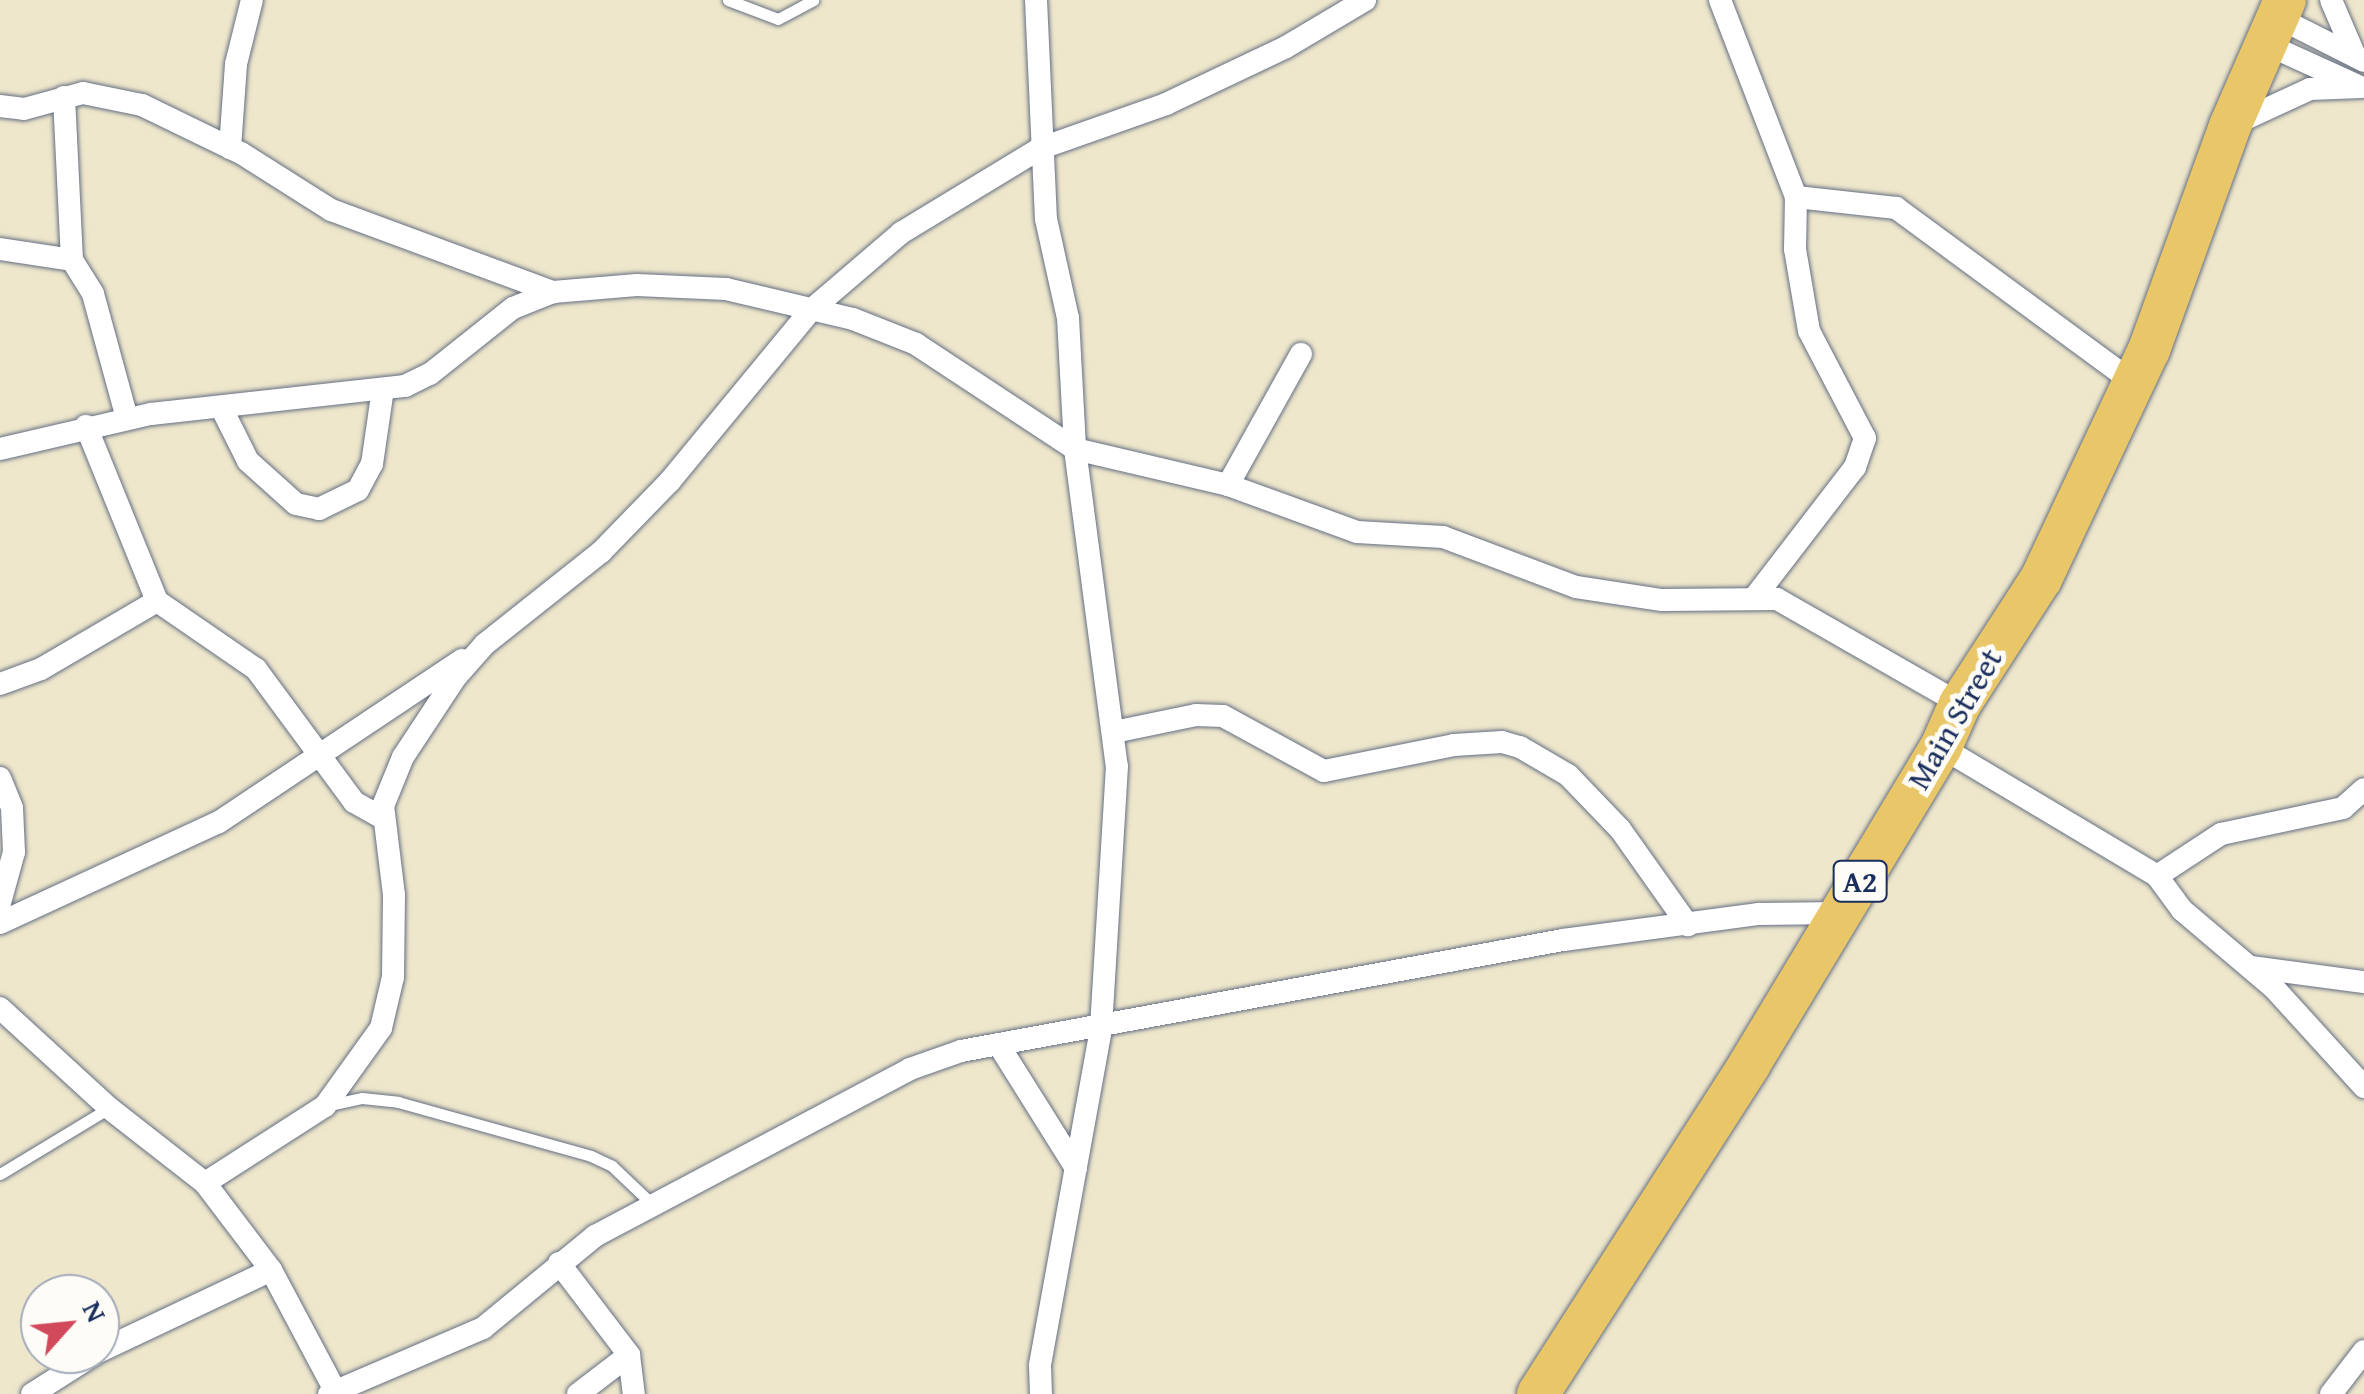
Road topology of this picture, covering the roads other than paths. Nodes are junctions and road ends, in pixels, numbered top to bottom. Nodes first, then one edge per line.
1 (252, 0) edge
2 (728, 0) edge
3 (813, 0) edge
4 (1036, 0) edge
5 (1366, 0) edge
6 (1720, 0) edge
7 (2331, 0) edge
8 (2276, 20) edge
9 (2359, 59) edge
10 (2362, 88) edge
11 (64, 97) junction
12 (0, 106) edge
13 (2230, 126) junction
14 (230, 148) junction
15 (1039, 149) junction
16 (1796, 196) junction
17 (0, 250) edge
18 (72, 260) junction
19 (553, 292) junction
20 (810, 311) junction
21 (1301, 354) dead end
22 (2133, 382) junction
23 (383, 389) junction
24 (221, 407) junction
25 (128, 418) junction
26 (86, 426) junction
27 (0, 449) edge
28 (1074, 449) junction
29 (1228, 485) junction
30 (1756, 597) junction
31 (157, 600) junction
32 (485, 644) junction
33 (0, 684) edge
34 (1960, 704) junction
35 (1114, 732) junction
36 (1941, 746) junction
37 (318, 755) junction
38 (0, 778) edge
39 (2364, 789) edge
40 (2354, 810) edge
41 (381, 817) junction
42 (2157, 876) junction
43 (0, 903) edge
44 (1841, 913) junction
45 (0, 923) edge
46 (1688, 925) junction
47 (2251, 967) junction
48 (2364, 982) edge
49 (0, 1008) edge
50 (1101, 1030) junction
51 (1000, 1047) junction
52 (2364, 1087) edge
53 (325, 1106) junction
54 (109, 1108) junction
55 (1076, 1168) junction
56 (0, 1174) edge
57 (205, 1182) junction
58 (653, 1205) junction
59 (559, 1264) junction
60 (271, 1270) junction
61 (120, 1342) edge
62 (2364, 1351) edge
63 (630, 1355) junction
64 (64, 1374) edge
65 (334, 1393) edge
66 (32, 1394) edge
67 (578, 1394) edge
68 (634, 1394) edge
69 (1040, 1394) edge
70 (1538, 1394) edge
71 (2331, 1394) edge

1 - 14 street
2 - 3 lane
4 - 15 street
5 - 15 street
6 - 16 street
7 - 9 street
8 - 9 street
8 - 10 street
8 - 13 highway, Main Street / A2
10 - 13 street
11 - 12 street
11 - 14 street
11 - 18 street
13 - 22 highway, Main Street / A2
14 - 19 street
15 - 20 street
15 - 28 street
16 - 22 street
16 - 30 street
17 - 18 street
18 - 25 street
19 - 20 street
19 - 23 street
20 - 28 street
20 - 32 street
21 - 29 street
22 - 34 highway, Main Street / A2
23 - 24 street
23 - 24 street
24 - 25 street
25 - 26 street
26 - 27 street
26 - 31 street
28 - 29 street
28 - 35 street
29 - 30 street
30 - 34 street
31 - 33 street
31 - 37 street
32 - 37 street
32 - 41 street
34 - 36 highway, Main Street / A2
35 - 46 street
35 - 50 street
36 - 42 street
36 - 44 highway, Main Street / A2
37 - 41 street
37 - 45 street
38 - 43 street
39 - 40 street
40 - 42 street
41 - 53 street
42 - 47 street
44 - 46 street
44 - 70 highway, Main Street / A2
46 - 50 street
47 - 48 street
47 - 52 street
49 - 54 street
50 - 51 street
50 - 55 street
51 - 55 street
51 - 58 street
53 - 57 street
53 - 58 lane
54 - 56 lane
54 - 57 street
55 - 69 street
57 - 60 street
58 - 59 street
59 - 63 street
59 - 65 street
60 - 61 street
60 - 65 street
62 - 71 street
63 - 67 street
63 - 68 street
64 - 66 street

